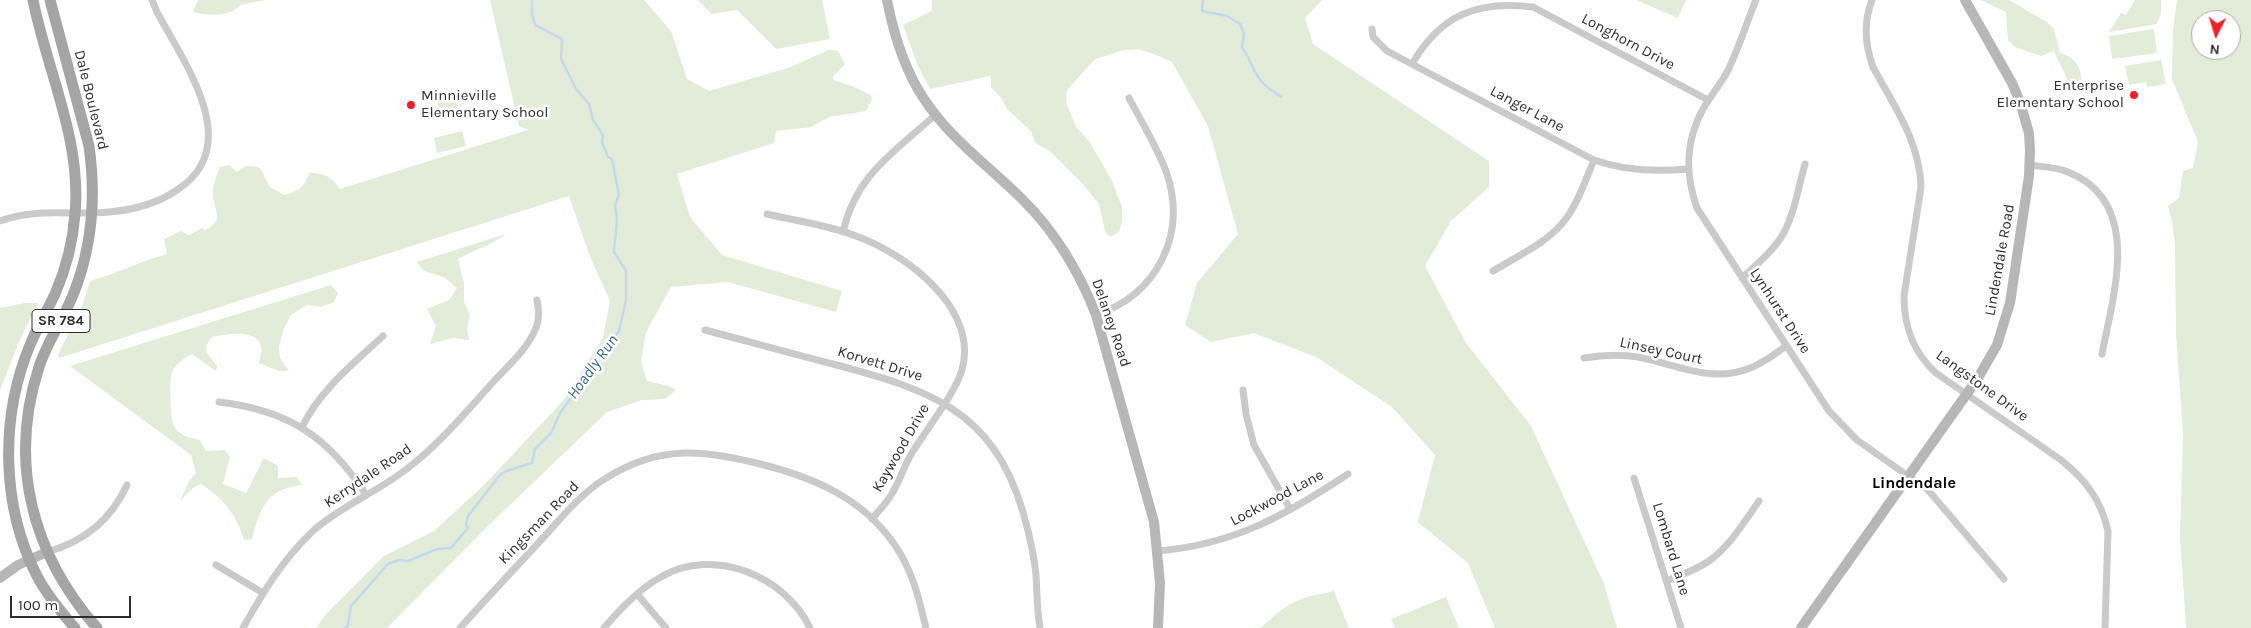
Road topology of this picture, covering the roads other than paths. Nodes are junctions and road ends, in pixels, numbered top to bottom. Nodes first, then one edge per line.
1 (33, 0) edge
2 (50, 0) edge
3 (152, 0) edge
4 (887, 0) edge
5 (1756, 0) edge
6 (1872, 0) edge
7 (1965, 0) edge
8 (1372, 29) dead end
9 (1412, 64) junction
10 (1129, 98) dead end
11 (1708, 100) junction
12 (936, 115) junction
13 (1594, 160) junction
14 (1805, 164) dead end
15 (2030, 165) junction
16 (1688, 169) junction
17 (75, 214) junction
18 (92, 214) junction
19 (767, 214) dead end
20 (0, 221) edge
21 (843, 232) junction
22 (1493, 271) dead end
23 (1742, 278) junction
24 (537, 300) dead end
25 (1096, 315) junction
26 (705, 330) dead end
27 (383, 336) dead end
28 (1786, 346) junction
29 (2102, 354) dead end
30 (1584, 358) dead end
31 (1243, 390) dead end
32 (1966, 394) junction
33 (219, 402) dead end
34 (944, 402) junction
35 (302, 427) junction
36 (1348, 474) dead end
37 (1909, 475) junction
38 (1634, 478) dead end
39 (127, 485) dead end
40 (366, 495) junction
41 (1759, 501) dead end
42 (1290, 509) junction
43 (872, 519) junction
44 (1158, 551) junction
45 (47, 552) junction
46 (30, 559) junction
47 (216, 566) dead end
48 (0, 578) edge
49 (2004, 579) dead end
50 (1666, 581) junction
51 (263, 593) junction
52 (637, 594) junction
53 (74, 628) edge
54 (97, 628) edge
55 (243, 628) edge
56 (460, 628) edge
57 (604, 628) edge
58 (666, 628) edge
59 (810, 628) edge
60 (926, 628) edge
61 (1040, 628) edge
62 (1158, 628) edge
63 (1681, 628) edge
64 (1801, 628) edge
65 (2106, 628) edge

1 - 17 main road, Dale Boulevard / SR 784
2 - 18 main road, Dale Boulevard / SR 784
3 - 18 street
4 - 12 street, Delaney Road
5 - 11 street, Lynhurst Drive
6 - 32 street, Langstone Drive
7 - 15 street, Lindendale Road
8 - 9 street, Langer Lane
9 - 11 street, Longhorn Drive
9 - 13 street, Langer Lane
10 - 25 street
11 - 16 street, Lynhurst Drive
12 - 21 street
12 - 25 street, Delaney Road
13 - 16 street, Langer Lane
13 - 22 street
14 - 23 street
15 - 29 street
15 - 32 street, Lindendale Road
16 - 23 street, Lynhurst Drive
17 - 18 street
17 - 20 street
17 - 46 main road, Dale Boulevard / SR 784
18 - 45 main road, Dale Boulevard / SR 784
19 - 21 street, Kaywood Drive
21 - 34 street, Kaywood Drive
23 - 28 street, Lynhurst Drive
24 - 40 street, Kerrydale Road
25 - 44 street, Delaney Road
26 - 34 street, Korvett Drive
27 - 35 street
28 - 30 street, Linsey Court
28 - 37 street, Lynhurst Drive
31 - 42 street
32 - 37 street, Lindendale Road
32 - 65 street, Langstone Drive
33 - 35 street
34 - 43 street, Kaywood Drive
34 - 61 street, Korvett Drive
35 - 40 street
36 - 42 street, Lockwood Lane
37 - 49 street, Lynhurst Drive
37 - 64 street, Lindendale Road
38 - 50 street, Lombard Lane
39 - 45 street
40 - 51 street, Kerrydale Road
41 - 50 street
42 - 44 street, Lockwood Lane
43 - 56 street, Kingsman Road
43 - 60 street, Kingsman Road
44 - 62 street, Delaney Road
45 - 46 street
45 - 54 main road, Dale Boulevard / SR 784
46 - 48 street
46 - 53 main road, Dale Boulevard / SR 784
47 - 51 street
50 - 63 street, Lombard Lane
51 - 55 street, Kerrydale Road
52 - 57 street
52 - 58 street
52 - 59 street

